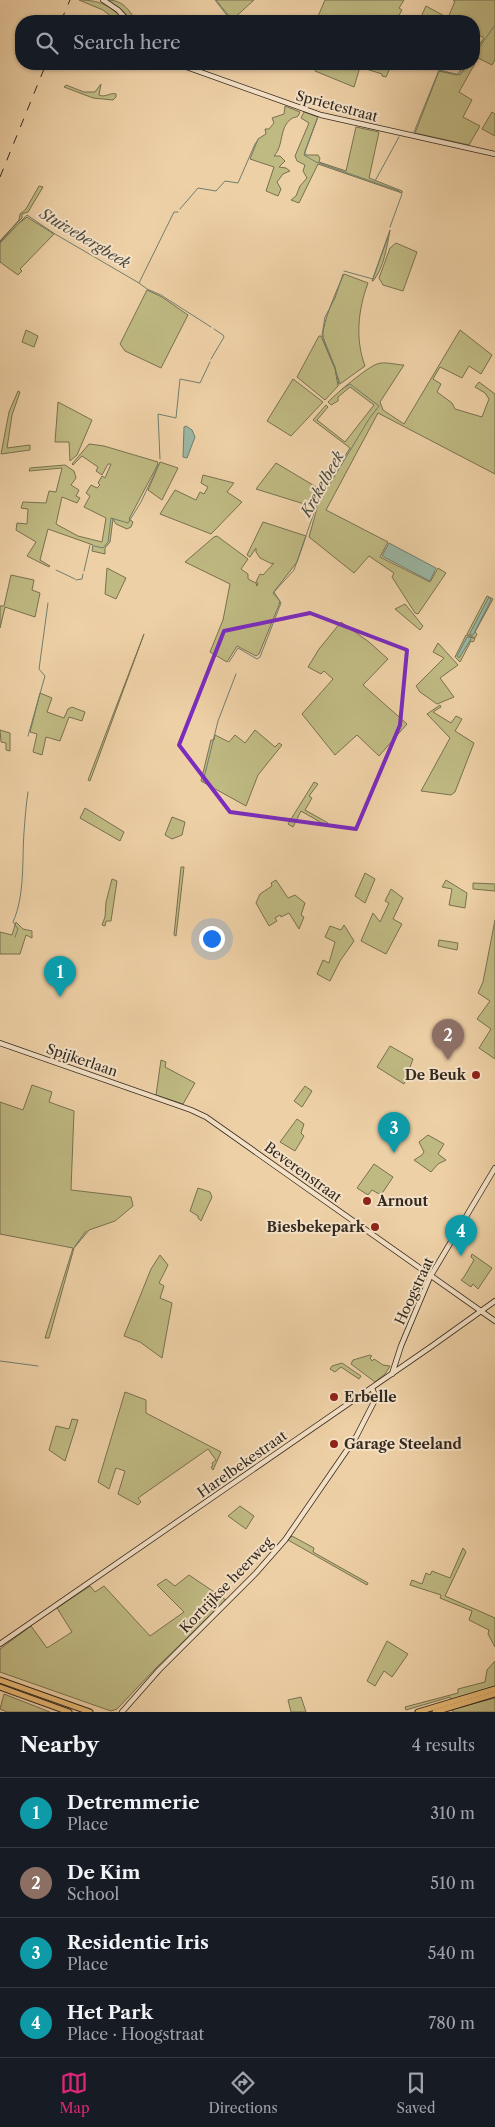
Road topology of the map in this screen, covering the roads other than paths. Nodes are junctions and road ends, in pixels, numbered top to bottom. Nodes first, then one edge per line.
1 (103, 0) edge
2 (123, 15) edge
3 (195, 70) edge
4 (495, 154) edge
5 (0, 1043) edge
6 (156, 1098) joint
7 (495, 1168) edge
8 (430, 1277) junction
9 (495, 1301) edge
10 (482, 1312) junction
11 (495, 1321) edge
12 (392, 1375) junction
13 (372, 1388) junction
14 (0, 1644) edge
15 (0, 1680) edge
16 (0, 1687) edge
17 (495, 1689) edge
18 (495, 1694) edge
19 (69, 1712) edge
20 (90, 1712) edge
21 (122, 1712) edge
22 (418, 1712) edge
23 (435, 1712) edge

1 - 2 street
3 - 4 street, Sprietestraat
5 - 6 street, Spijkerlaan
6 - 8 street, Beverenstraat
7 - 8 street, Hoogstraat
8 - 10 street, Beverenstraat
8 - 12 street, Hoogstraat
9 - 10 street, Harelbekestraat
10 - 11 street, Beverenstraat
10 - 12 street, Harelbekestraat
12 - 13 street, Harelbekestraat
13 - 14 street, Harelbekestraat
13 - 21 street, Kortrijkse heerweg
15 - 20 main road
16 - 19 main road
17 - 22 main road
18 - 23 main road

